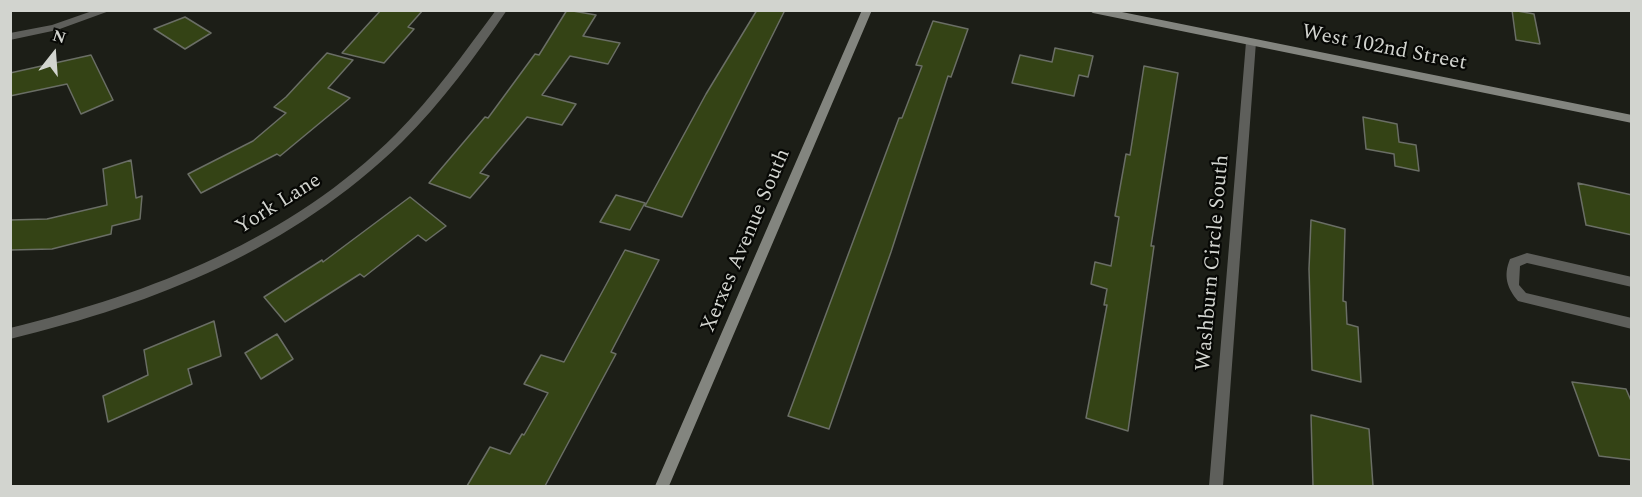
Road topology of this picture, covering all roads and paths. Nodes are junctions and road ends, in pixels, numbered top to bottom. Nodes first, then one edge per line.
1 (107, 10) edge
2 (502, 10) edge
3 (867, 10) edge
4 (1093, 10) edge
5 (10, 37) edge
6 (1251, 42) junction
7 (1632, 119) edge
8 (1632, 282) edge
9 (1632, 324) edge
10 (10, 334) edge
11 (662, 486) edge
12 (1216, 486) edge

1 - 5 street
2 - 10 street, York Lane
3 - 11 street, Xerxes Avenue South
4 - 6 street, West 102nd Street
6 - 7 street, West 102nd Street
6 - 12 street, Washburn Circle South
8 - 9 street

